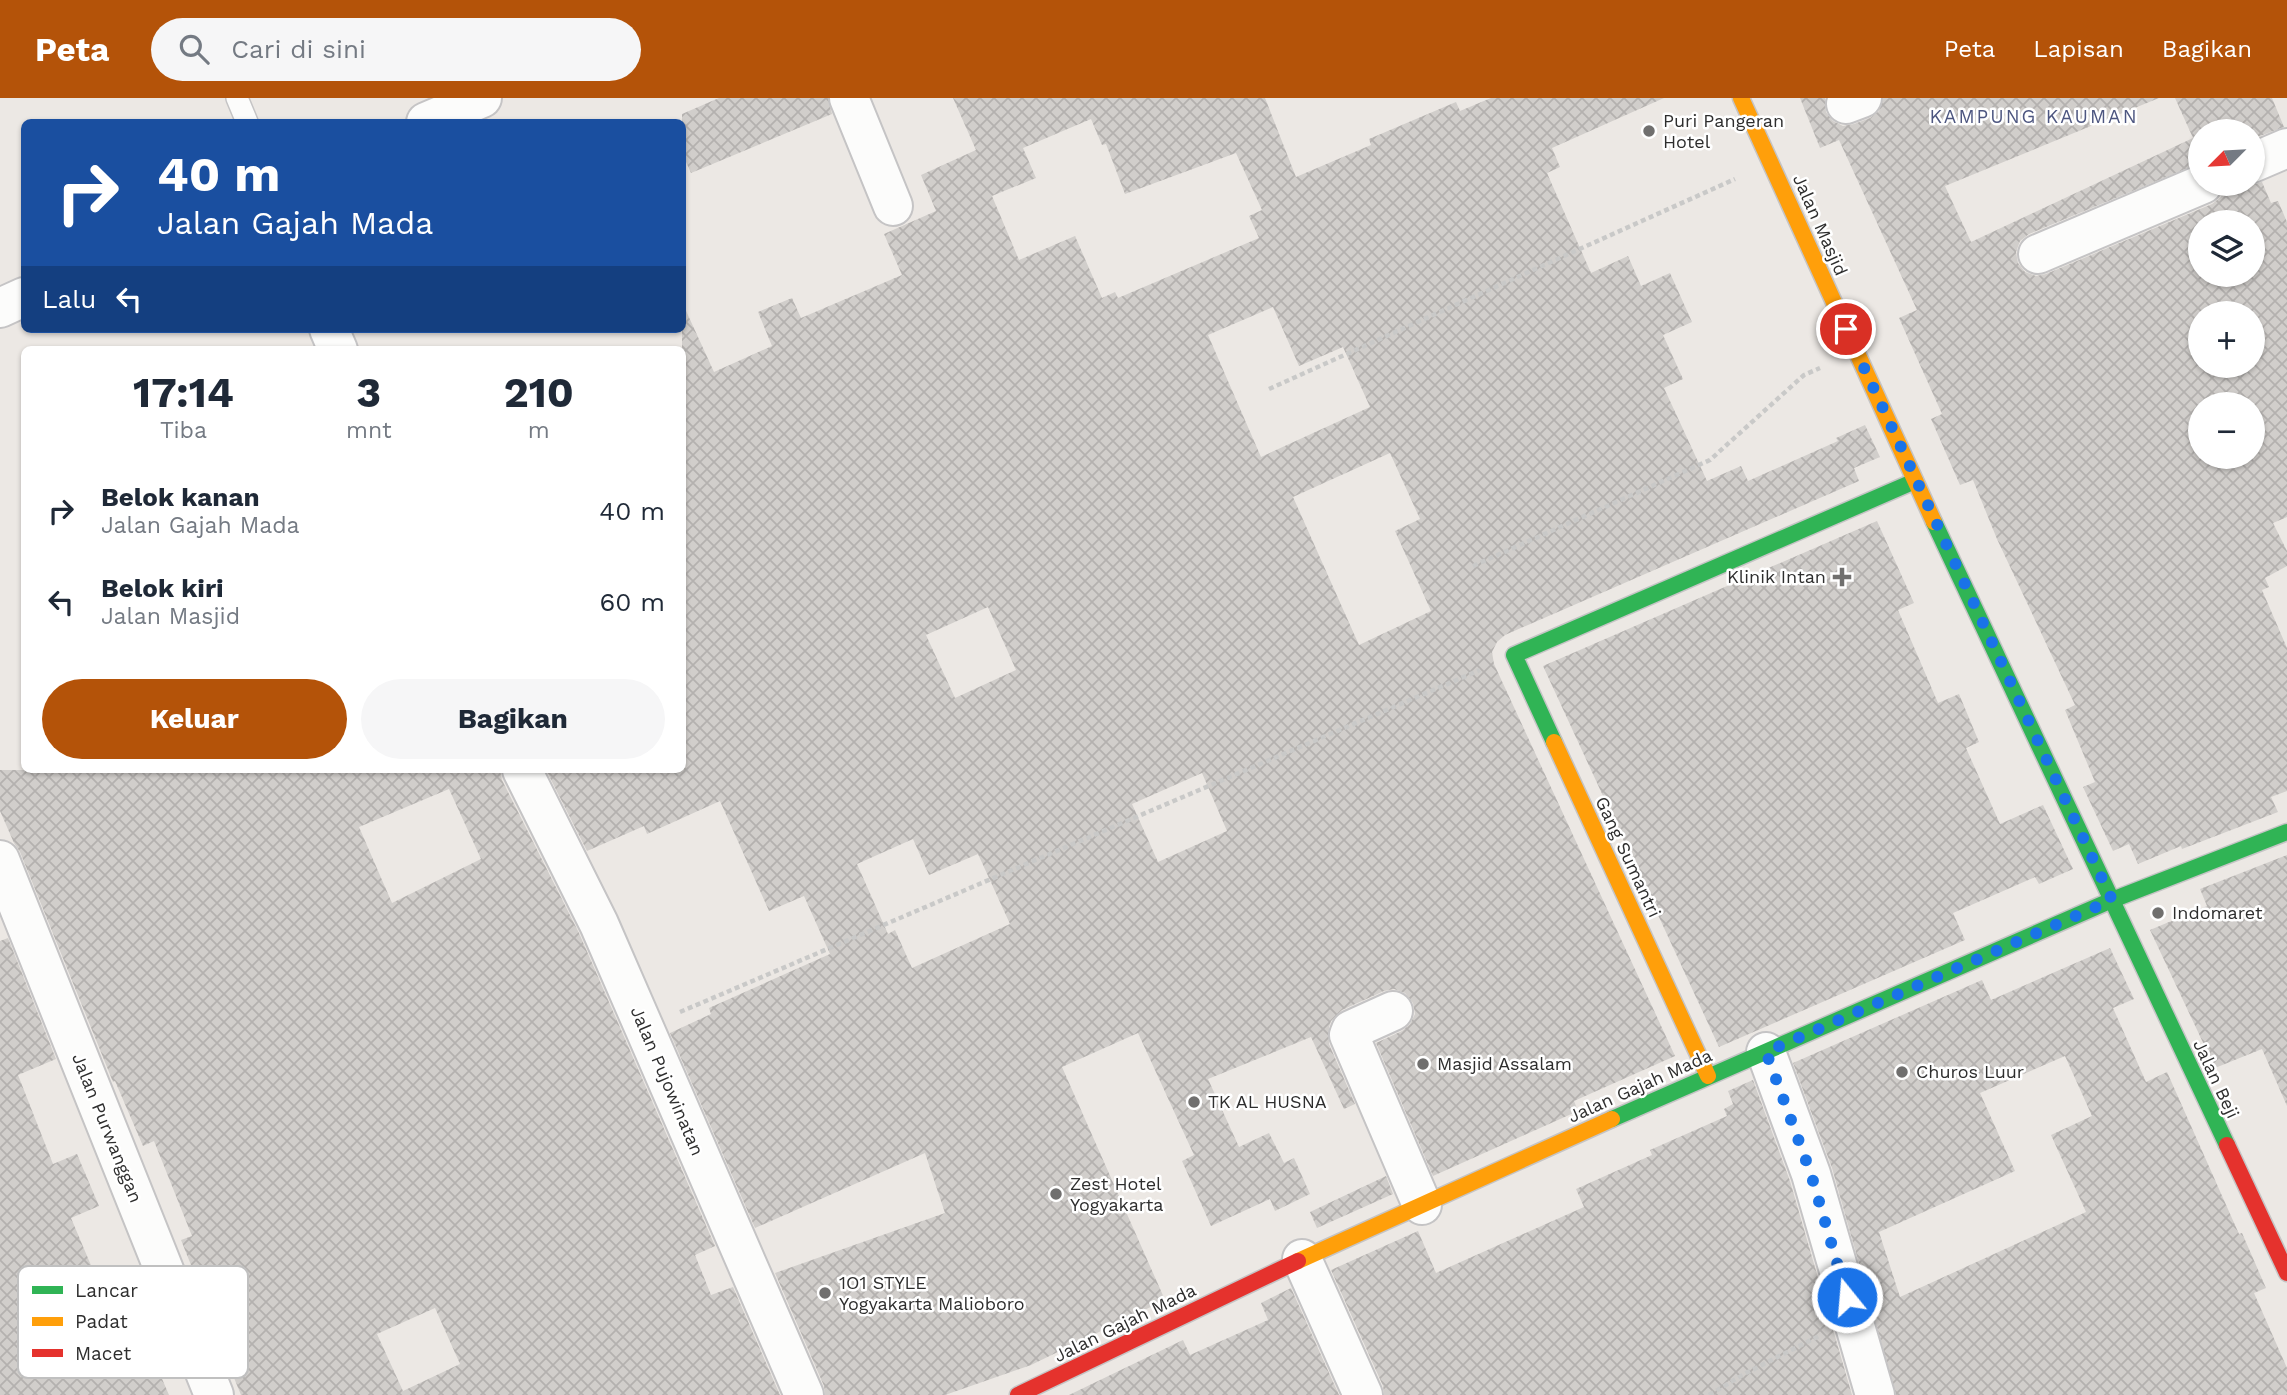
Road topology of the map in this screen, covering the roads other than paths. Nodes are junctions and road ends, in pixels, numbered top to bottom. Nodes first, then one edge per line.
1 (237, 98) edge
2 (482, 98) edge
3 (849, 98) edge
4 (1741, 98) edge
5 (246, 119) edge
6 (433, 119) edge
7 (2287, 148) edge
8 (2265, 157) edge
9 (2188, 190) edge
10 (893, 206) dead end
11 (2038, 254) dead end
12 (21, 299) edge
13 (0, 308) edge
14 (1915, 481) junction
15 (524, 773) edge
16 (2287, 832) edge
17 (0, 860) edge
18 (2112, 900) junction
19 (13, 929) edge
20 (1393, 1011) dead end
21 (1766, 1052) junction
22 (1708, 1076) junction
23 (1422, 1205) junction
24 (1302, 1259) junction
25 (158, 1266) edge
26 (2287, 1273) edge
27 (207, 1378) edge
28 (214, 1395) edge
29 (804, 1395) edge
30 (1018, 1395) edge
31 (1363, 1395) edge
32 (1875, 1395) edge

1 - 5 lane
2 - 6 street
3 - 10 street
4 - 14 street, Jalan Masjid
7 - 8 street
9 - 11 street
12 - 13 street
14 - 18 street, Jalan Masjid
14 - 22 street, Gang Sumantri
15 - 29 street, Jalan Pujowinatan
16 - 18 street, Jalan Gajah Mada
17 - 19 street, Jalan Purwanggan
18 - 21 street, Jalan Gajah Mada
18 - 26 street, Jalan Beji
19 - 25 street, Jalan Purwanggan
20 - 23 street
21 - 22 street, Jalan Gajah Mada
21 - 32 street
22 - 23 street, Jalan Gajah Mada
23 - 24 street, Jalan Gajah Mada
24 - 30 street, Jalan Gajah Mada
24 - 31 street
27 - 28 street, Jalan Purwanggan

